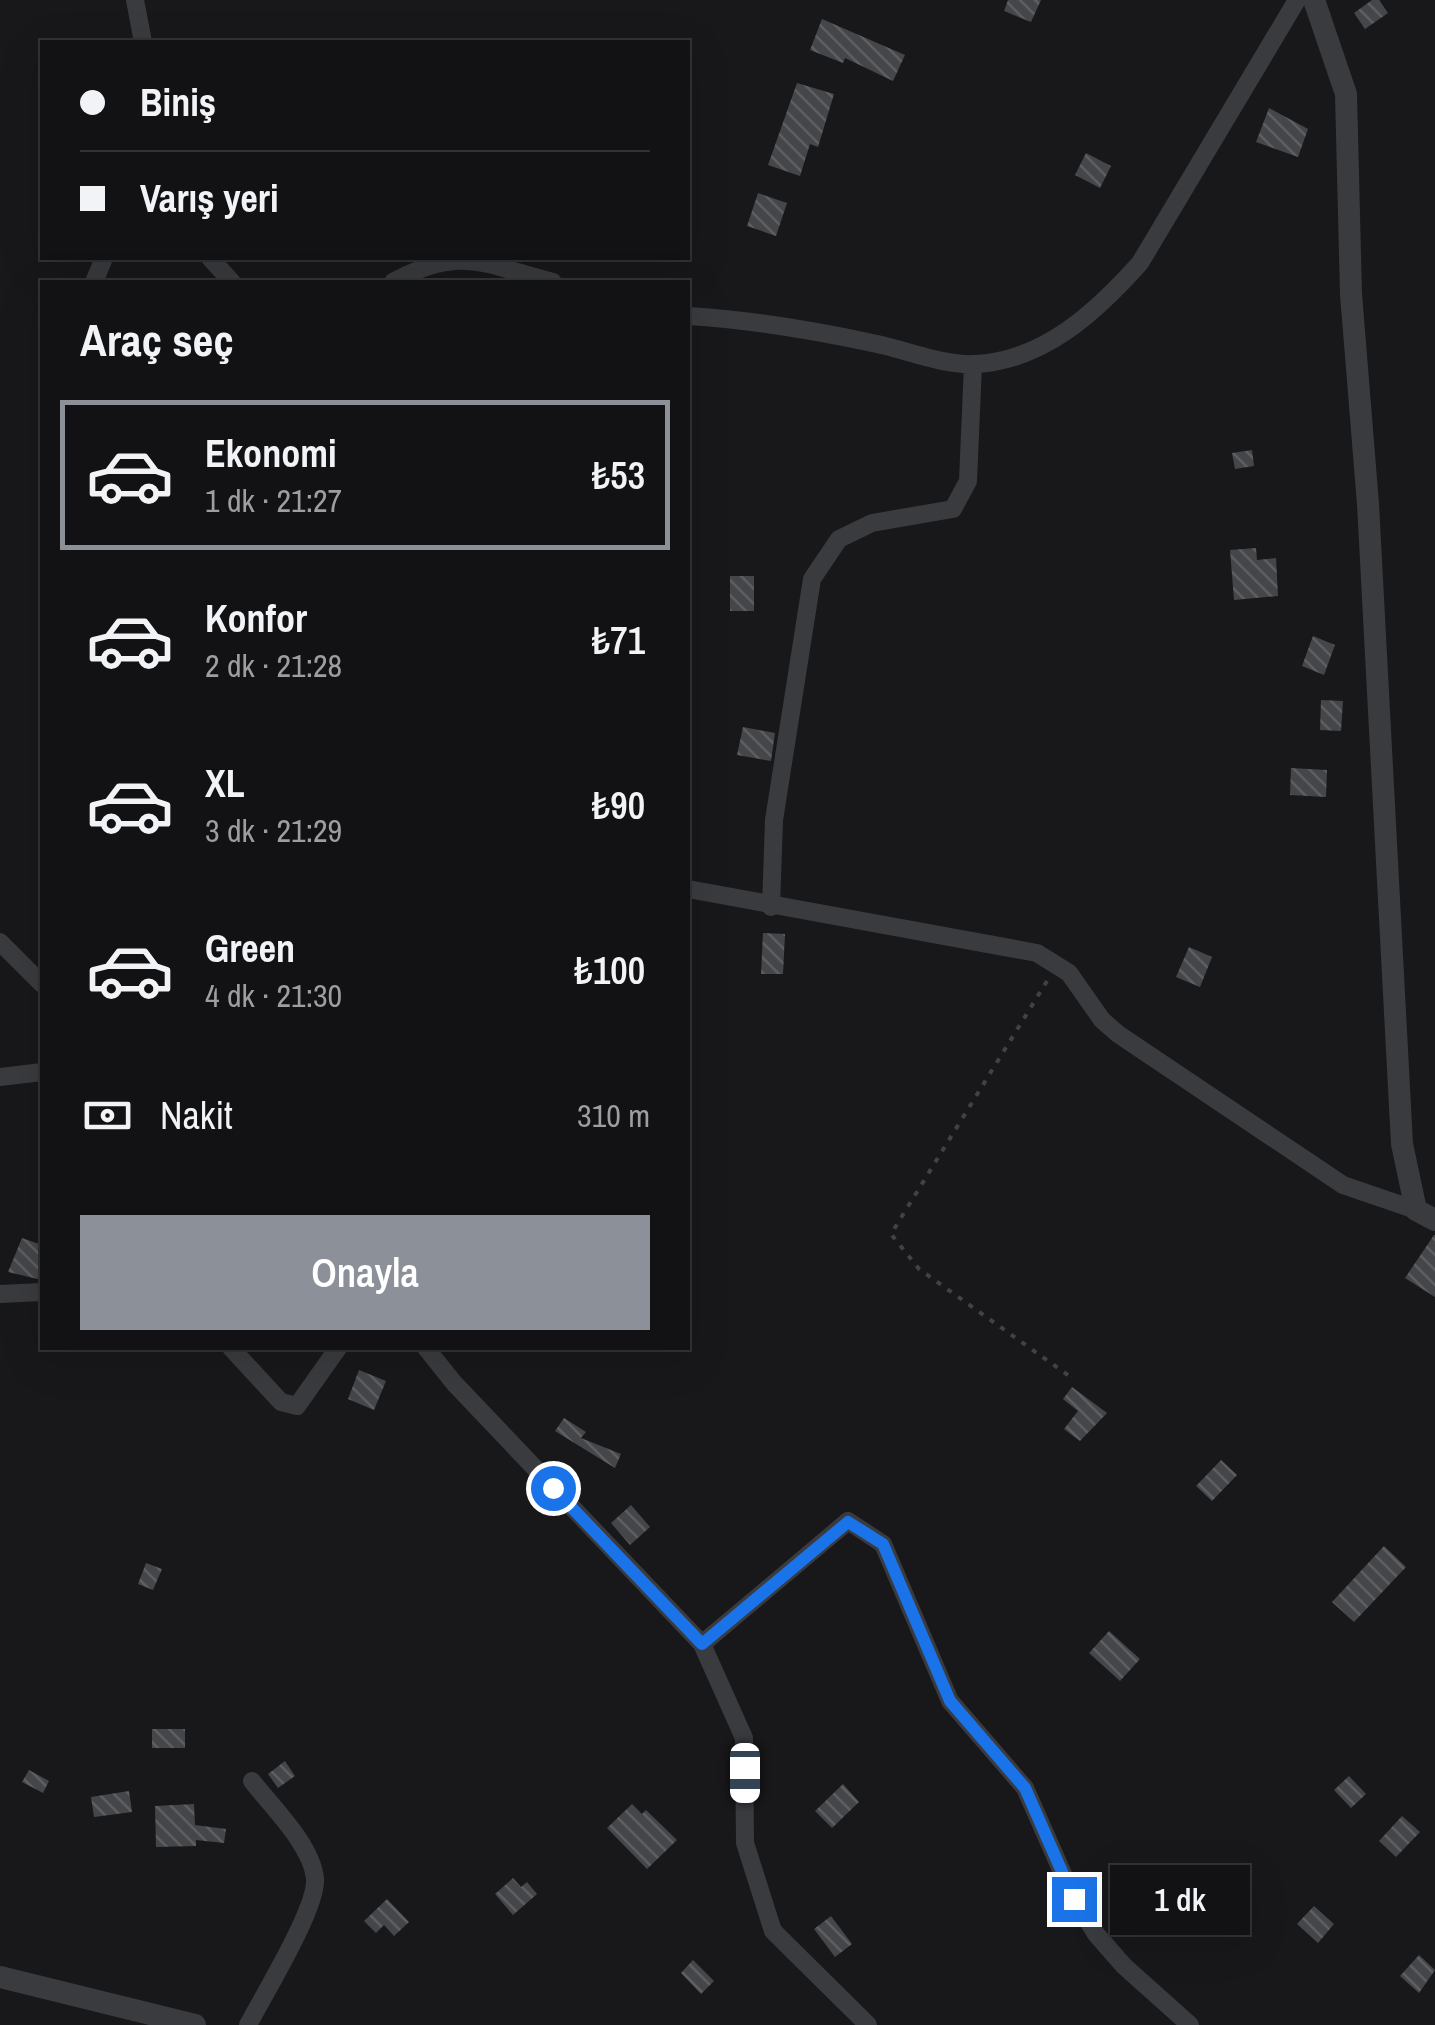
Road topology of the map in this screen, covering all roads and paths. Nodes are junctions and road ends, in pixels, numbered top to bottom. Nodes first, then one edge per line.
1 (135, 0) edge
2 (1297, 0) edge
3 (1314, 0) edge
4 (142, 40) edge
5 (212, 260) edge
6 (445, 260) edge
7 (469, 260) edge
8 (230, 280) edge
9 (397, 280) edge
10 (544, 280) edge
11 (690, 316) edge
12 (974, 364) junction
13 (690, 888) edge
14 (772, 906) junction
15 (0, 942) edge
16 (1054, 968) junction
17 (40, 980) edge
18 (40, 1072) edge
19 (0, 1077) edge
20 (1426, 1215) edge
21 (40, 1292) edge
22 (0, 1294) edge
23 (232, 1350) edge
24 (337, 1350) edge
25 (428, 1350) edge
26 (1072, 1378) dead end
27 (702, 1644) junction
28 (252, 1781) dead end
29 (0, 1977) edge
30 (196, 2025) edge
31 (248, 2025) edge
32 (868, 2025) edge
33 (1190, 2025) edge

1 - 4 street
2 - 12 street
3 - 20 street
5 - 8 street
6 - 9 street
7 - 10 street
11 - 12 street
12 - 14 street
13 - 14 street
14 - 16 street
15 - 17 street
16 - 20 street
16 - 26 path
18 - 19 street
21 - 22 street
23 - 24 street
25 - 27 street
27 - 32 street
27 - 33 street
28 - 31 street
29 - 30 street

